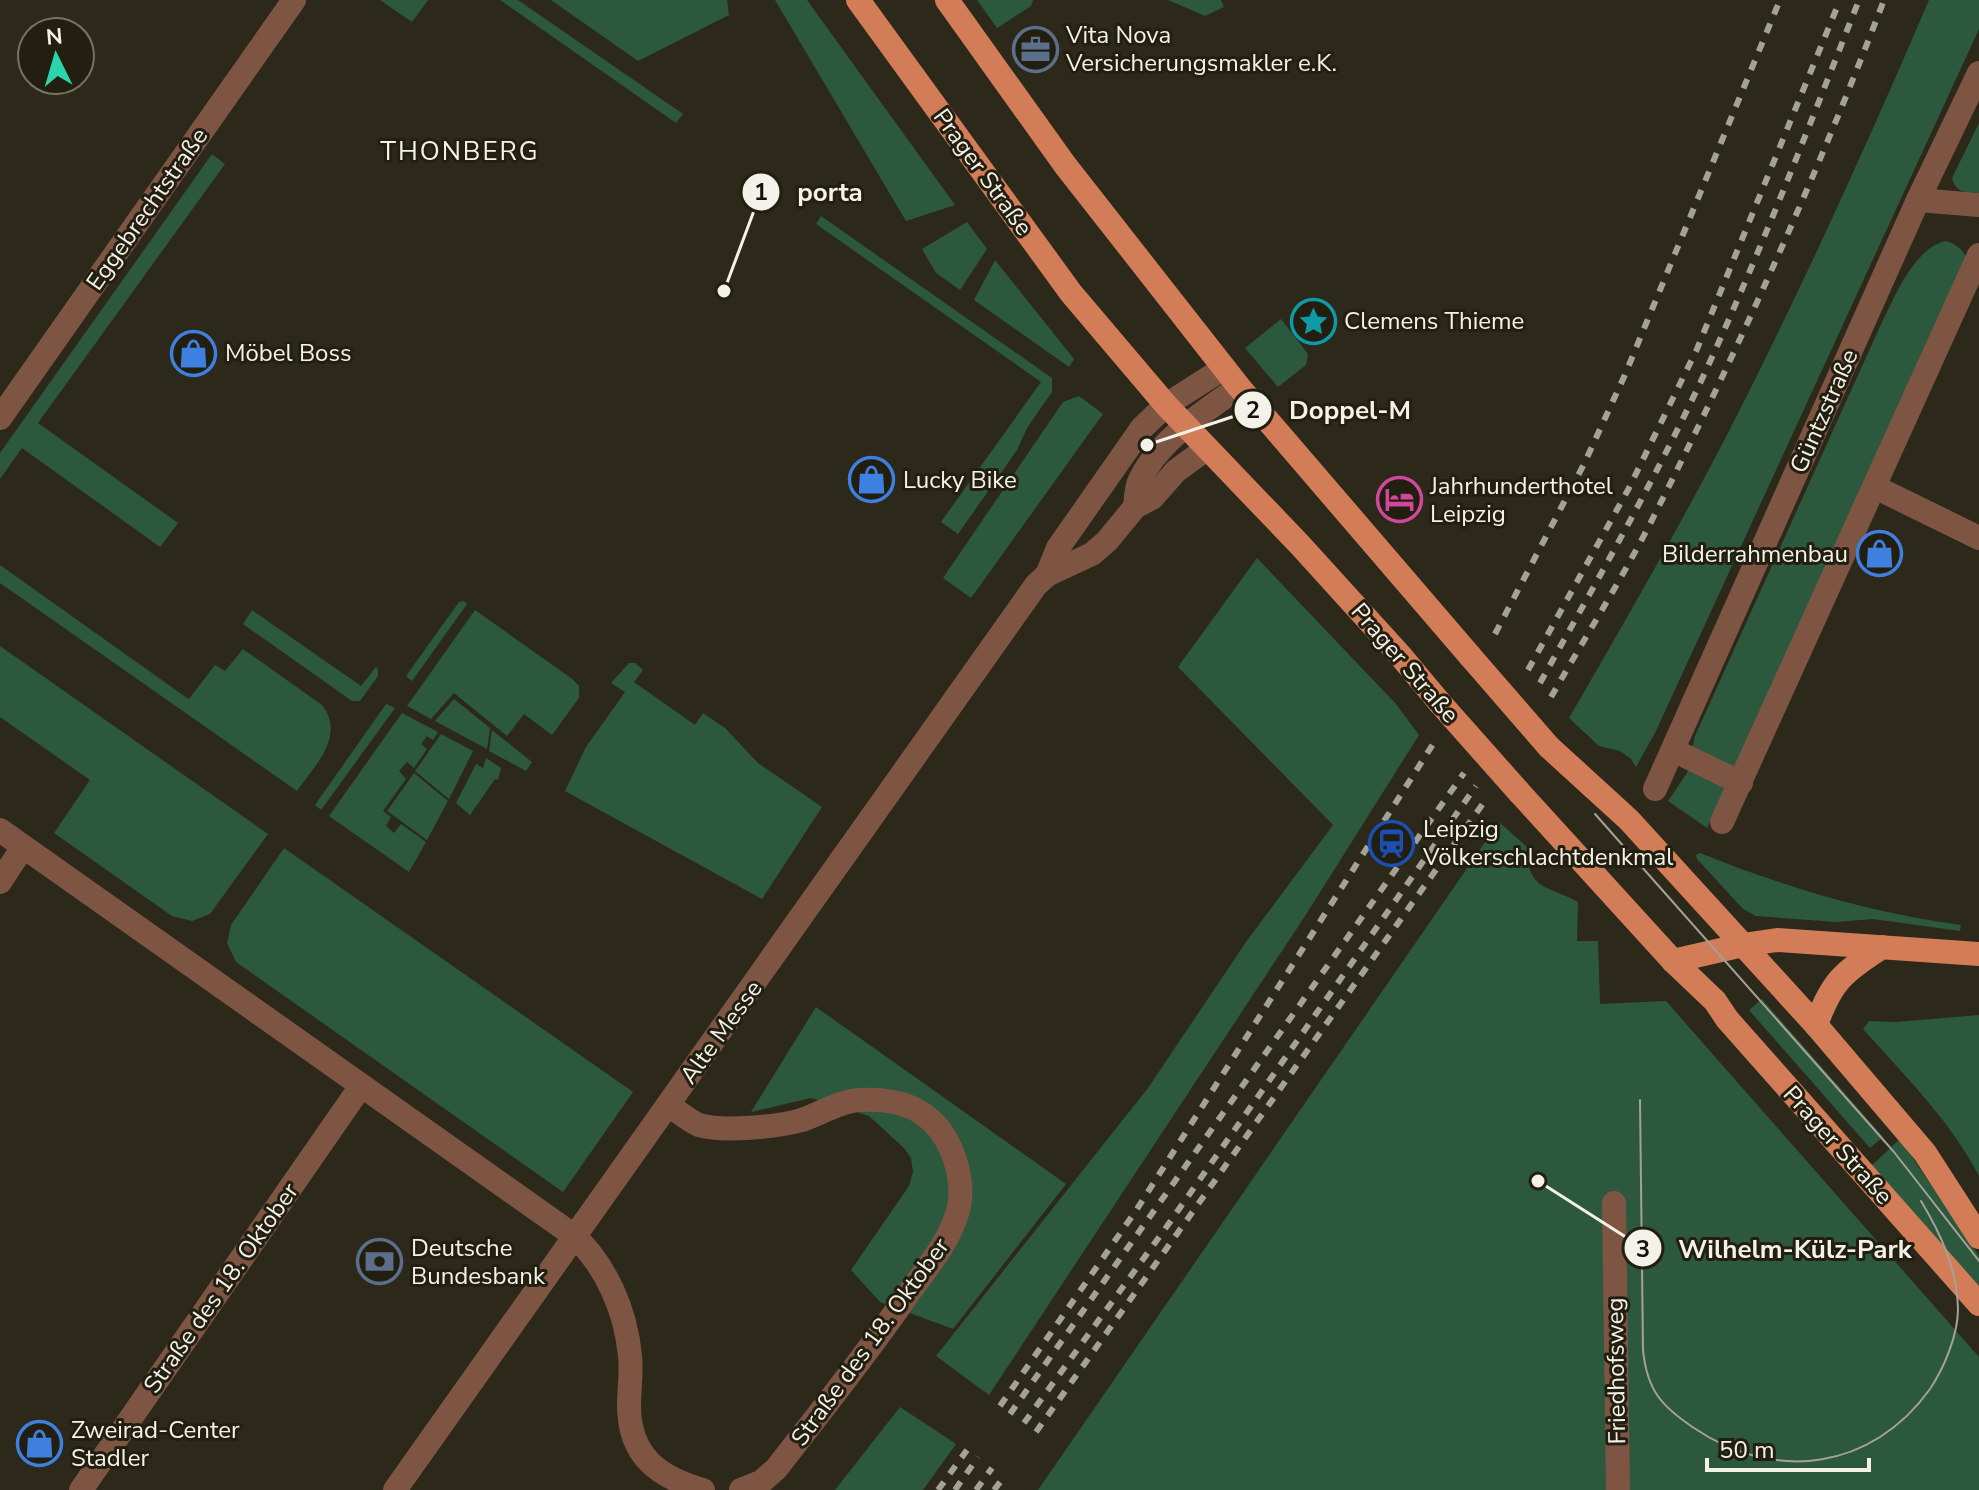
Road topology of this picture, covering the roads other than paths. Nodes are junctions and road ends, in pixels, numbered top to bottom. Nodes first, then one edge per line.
1 (294, 0) edge
2 (858, 0) edge
3 (947, 0) edge
4 (1979, 73) edge
5 (1918, 200) junction
6 (1979, 205) edge
7 (1979, 255) edge
8 (1232, 377) junction
9 (1166, 405) junction
10 (0, 418) edge
11 (1186, 427) junction
12 (1206, 449) junction
13 (1875, 487) junction
14 (1135, 507) junction
15 (1979, 538) edge
16 (1047, 575) junction
17 (1673, 750) junction
18 (1741, 783) junction
19 (1655, 789) dead end
20 (1722, 822) dead end
21 (0, 830) edge
22 (23, 847) junction
23 (0, 882) edge
24 (1743, 945) junction
25 (1882, 947) junction
26 (1979, 954) edge
27 (1673, 961) junction
28 (1816, 1025) junction
29 (361, 1086) junction
30 (668, 1105) junction
31 (1614, 1203) dead end
32 (573, 1235) junction
33 (1979, 1237) edge
34 (1979, 1304) edge
35 (81, 1490) edge
36 (395, 1490) edge
37 (703, 1490) edge
38 (741, 1490) edge
39 (1618, 1490) edge

1 - 10 street, Eggebrechtstraße
2 - 9 main road, Prager Straße
3 - 8 main road
4 - 5 street, Güntzstraße
5 - 6 street
5 - 17 street, Güntzstraße
7 - 13 street
8 - 9 street, Alte Messe
8 - 11 street, Alte Messe
8 - 24 main road, bridge
9 - 11 main road, Prager Straße
9 - 16 street, Alte Messe
11 - 12 main road, Prager Straße
11 - 14 street, Alte Messe
12 - 14 street, Alte Messe
12 - 27 main road, Prager Straße, bridge
13 - 15 street
13 - 18 street
14 - 16 street, Alte Messe
16 - 30 street, Alte Messe
17 - 18 street
17 - 19 street, Güntzstraße
18 - 20 street
21 - 22 street
22 - 23 street
22 - 29 street
24 - 25 main road
24 - 27 main road
24 - 28 main road
25 - 26 main road
25 - 28 main road
27 - 34 main road, Prager Straße
28 - 33 main road
29 - 32 street
29 - 35 street, Straße des 18. Oktober
30 - 32 street, Alte Messe
30 - 38 street, Straße des 18. Oktober
31 - 39 street, Friedhofsweg
32 - 36 street, Alte Messe
32 - 37 street

